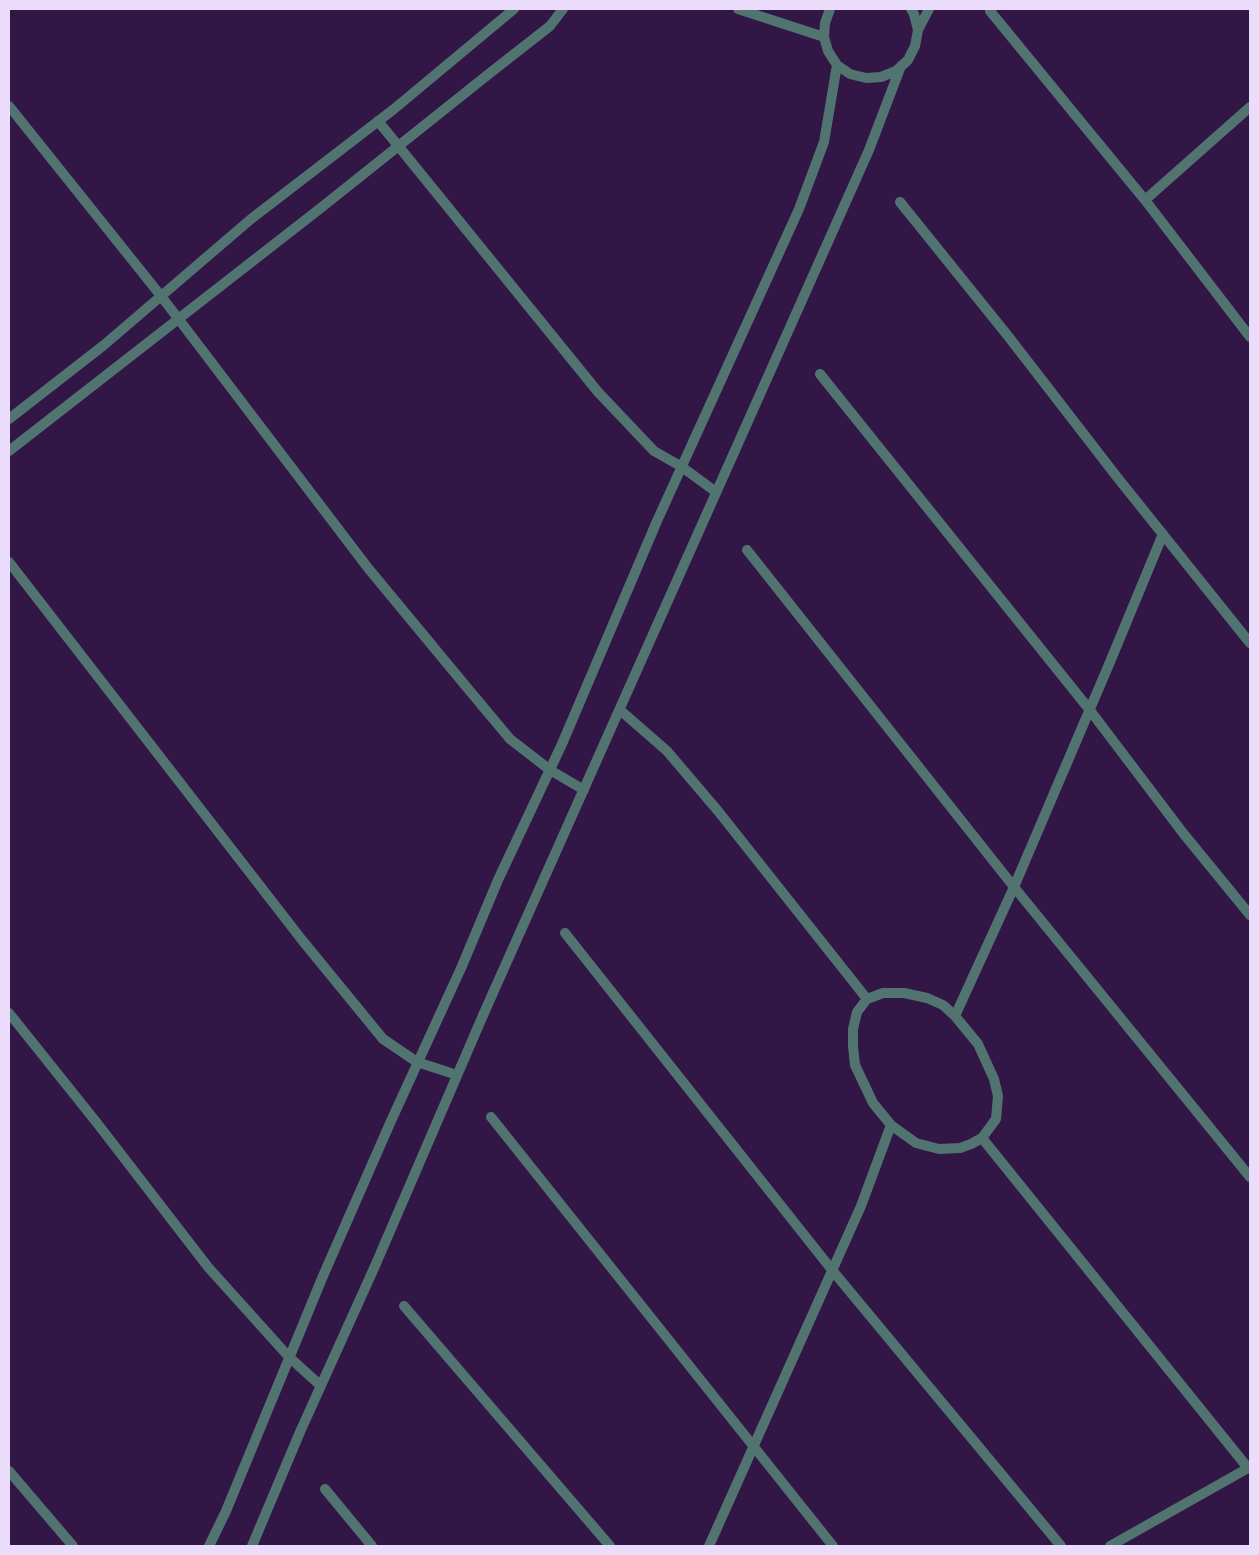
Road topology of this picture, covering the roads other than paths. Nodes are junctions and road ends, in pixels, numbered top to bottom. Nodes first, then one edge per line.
1 (514, 9) edge
2 (563, 9) edge
3 (738, 9) edge
4 (830, 9) edge
5 (911, 9) edge
6 (929, 9) edge
7 (990, 12) dead end
8 (918, 30) junction
9 (824, 37) junction
10 (837, 65) junction
11 (901, 66) junction
12 (9, 106) edge
13 (1250, 107) edge
14 (378, 121) junction
15 (397, 147) junction
16 (1145, 200) junction
17 (900, 202) dead end
18 (161, 296) junction
19 (178, 320) junction
20 (1250, 337) edge
21 (820, 374) dead end
22 (9, 419) edge
23 (9, 450) edge
24 (682, 467) junction
25 (716, 492) junction
26 (1163, 534) junction
27 (747, 550) dead end
28 (9, 562) edge
29 (1250, 642) edge
30 (620, 710) junction
31 (1089, 710) junction
32 (550, 770) junction
33 (584, 790) junction
34 (1014, 886) junction
35 (1250, 915) edge
36 (565, 933) dead end
37 (867, 999) junction
38 (9, 1013) edge
39 (955, 1016) junction
40 (417, 1062) junction
41 (457, 1075) junction
42 (491, 1117) dead end
43 (891, 1125) junction
44 (982, 1138) junction
45 (1250, 1177) edge
46 (832, 1270) junction
47 (404, 1306) dead end
48 (289, 1357) junction
49 (321, 1386) junction
50 (753, 1447) junction
51 (1249, 1467) edge
52 (9, 1471) edge
53 (325, 1489) dead end
54 (73, 1546) edge
55 (209, 1546) edge
56 (252, 1546) edge
57 (372, 1546) edge
58 (610, 1546) edge
59 (709, 1546) edge
60 (833, 1546) edge
61 (1061, 1546) edge
62 (1110, 1546) edge

1 - 14 street
2 - 15 street
3 - 9 street
4 - 9 street
5 - 8 street
6 - 8 street
7 - 16 street
8 - 11 street
9 - 10 street
10 - 11 street
10 - 24 street
11 - 25 street
12 - 18 street
13 - 16 street
14 - 15 street
14 - 18 street
15 - 19 street
15 - 24 street
16 - 20 street
17 - 26 street
18 - 19 street
18 - 22 street
19 - 23 street
19 - 32 street
21 - 31 street
24 - 25 street
24 - 32 street
25 - 30 street
26 - 29 street
26 - 31 street
27 - 34 street
28 - 40 street
30 - 33 street
30 - 37 street
31 - 34 street
31 - 35 street
32 - 33 street
32 - 40 street
33 - 41 street
34 - 39 street
34 - 45 street
36 - 46 street
37 - 39 street
37 - 43 street
38 - 48 street
39 - 44 street
40 - 41 street
40 - 48 street
41 - 49 street
42 - 50 street
43 - 44 street
43 - 46 street
44 - 51 street
46 - 50 street
46 - 61 street
47 - 58 street
48 - 49 street
48 - 55 street
49 - 56 street
50 - 59 street
50 - 60 street
51 - 62 street
52 - 54 street
53 - 57 street

